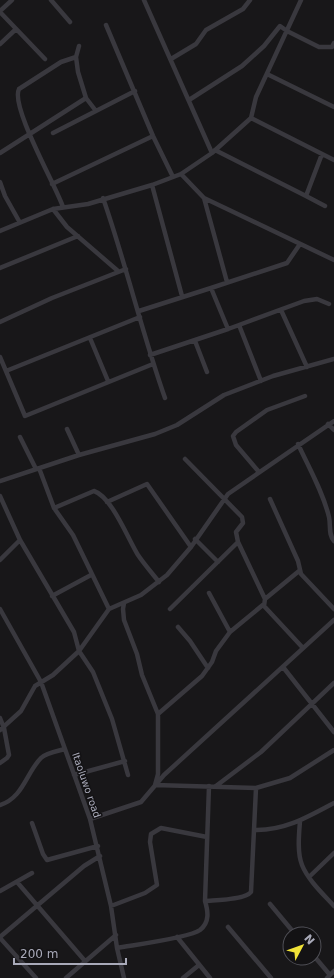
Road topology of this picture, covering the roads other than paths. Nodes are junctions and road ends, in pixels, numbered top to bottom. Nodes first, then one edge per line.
1 (12, 0) edge
2 (51, 0) edge
3 (144, 0) edge
4 (250, 0) edge
5 (301, 0) edge
6 (0, 11) edge
7 (70, 22) dead end
8 (106, 25) dead end
9 (15, 30) junction
10 (287, 31) junction
11 (334, 43) edge
12 (0, 44) edge
13 (79, 46) dead end
14 (76, 57) junction
15 (45, 59) dead end
16 (171, 59) junction
17 (267, 74) junction
18 (135, 91) junction
19 (86, 98) junction
20 (189, 100) junction
21 (334, 107) edge
22 (96, 111) junction
23 (251, 118) junction
24 (30, 133) junction
25 (53, 133) dead end
26 (153, 136) junction
27 (214, 152) junction
28 (0, 153) edge
29 (322, 154) junction
30 (334, 160) edge
31 (181, 174) junction
32 (173, 177) junction
33 (0, 182) edge
34 (52, 184) junction
35 (152, 185) junction
36 (306, 196) junction
37 (103, 198) junction
38 (204, 198) junction
39 (325, 206) dead end
40 (63, 207) junction
41 (53, 208) junction
42 (19, 221) junction
43 (0, 231) edge
44 (78, 236) junction
45 (300, 244) junction
46 (334, 260) edge
47 (0, 268) edge
48 (126, 270) junction
49 (118, 271) junction
50 (227, 282) junction
51 (211, 288) junction
52 (182, 296) junction
53 (329, 304) dead end
54 (281, 310) junction
55 (139, 311) junction
56 (140, 317) junction
57 (0, 322) edge
58 (239, 326) junction
59 (228, 329) junction
60 (90, 338) junction
61 (195, 341) junction
62 (150, 355) junction
63 (0, 357) edge
64 (334, 359) edge
65 (153, 364) junction
66 (307, 366) junction
67 (6, 371) junction
68 (207, 372) dead end
69 (108, 381) junction
70 (261, 381) junction
71 (305, 396) dead end
72 (165, 398) dead end
73 (334, 421) edge
74 (328, 424) junction
75 (67, 429) dead end
76 (334, 430) edge
77 (20, 437) dead end
78 (298, 444) junction
79 (79, 455) junction
80 (186, 458) dead end
81 (37, 469) junction
82 (259, 472) junction
83 (0, 481) edge
84 (0, 496) edge
85 (224, 498) junction
86 (270, 499) dead end
87 (107, 502) junction
88 (54, 508) junction
89 (332, 528) edge
90 (195, 539) junction
91 (20, 540) junction
92 (334, 541) edge
93 (238, 542) junction
94 (191, 547) junction
95 (0, 560) edge
96 (218, 562) junction
97 (299, 571) junction
98 (92, 575) junction
99 (159, 582) junction
100 (209, 593) dead end
101 (52, 596) junction
102 (264, 601) junction
103 (124, 602) junction
104 (0, 609) edge
105 (109, 609) junction
106 (170, 609) dead end
107 (334, 609) edge
108 (334, 620) edge
109 (178, 627) dead end
110 (230, 632) junction
111 (303, 648) junction
112 (79, 651) junction
113 (283, 667) junction
114 (208, 668) junction
115 (41, 682) junction
116 (334, 684) edge
117 (314, 704) junction
118 (158, 714) junction
119 (0, 718) edge
120 (2, 729) edge
121 (334, 732) edge
122 (65, 749) junction
123 (334, 750) edge
124 (124, 761) junction
125 (0, 762) edge
126 (74, 775) junction
127 (128, 775) dead end
128 (155, 785) junction
129 (209, 786) junction
130 (216, 786) junction
131 (256, 788) junction
132 (334, 803) edge
133 (0, 805) edge
134 (90, 819) junction
135 (300, 822) junction
136 (32, 823) dead end
137 (254, 830) junction
138 (207, 837) junction
139 (98, 846) junction
140 (334, 853) edge
141 (100, 856) junction
142 (32, 873) dead end
143 (309, 877) junction
144 (17, 882) junction
145 (0, 891) edge
146 (205, 901) junction
147 (270, 904) dead end
148 (37, 905) junction
149 (111, 906) junction
150 (334, 906) edge
151 (288, 926) edge
152 (228, 927) dead end
153 (116, 935) junction
154 (177, 937) junction
155 (0, 938) edge
156 (117, 948) junction
157 (85, 961) junction
158 (199, 966) junction
159 (322, 966) edge
160 (330, 975) edge
161 (36, 978) edge
162 (66, 978) edge
163 (124, 978) edge
164 (183, 978) edge
165 (210, 978) edge
166 (271, 978) edge

1 - 6 street
2 - 7 street
3 - 16 street
4 - 16 street
5 - 10 street
6 - 9 street
8 - 18 street
9 - 12 street
9 - 15 street
10 - 11 street
10 - 17 street
10 - 20 street
13 - 14 street
14 - 19 street
14 - 24 street
16 - 20 street
17 - 21 street
17 - 23 street
18 - 22 street
18 - 26 street
19 - 22 street
19 - 24 street
20 - 27 street
22 - 25 street
23 - 27 street
23 - 29 street
24 - 28 street
24 - 34 street
26 - 32 street
26 - 34 street
27 - 31 street
27 - 36 street
29 - 30 street
29 - 36 street
31 - 32 street
31 - 38 street
32 - 35 street
33 - 42 street
34 - 40 street
35 - 37 street
35 - 52 street
36 - 39 street
37 - 40 street
37 - 48 street
38 - 45 street
38 - 50 street
40 - 41 street
41 - 42 street
41 - 44 street
42 - 43 street
44 - 47 street
44 - 49 street
45 - 46 street
45 - 50 street
48 - 49 street
48 - 55 street
49 - 57 street
50 - 51 street
51 - 52 street
51 - 59 street
52 - 55 street
53 - 54 street
54 - 58 street
54 - 66 street
55 - 56 street
56 - 60 street
56 - 62 street
58 - 59 street
58 - 70 street
59 - 61 street
60 - 67 street
60 - 69 street
61 - 62 street
61 - 68 street
62 - 65 street
63 - 67 street
64 - 66 street
65 - 69 street
65 - 72 street
66 - 70 street
67 - 69 street
70 - 79 street
71 - 82 street
73 - 74 street
74 - 76 street
74 - 78 street
75 - 79 street
77 - 81 street
78 - 82 street
78 - 89 street
79 - 81 street
80 - 85 street
81 - 83 street
81 - 88 street
82 - 85 street
84 - 91 street
85 - 90 street
85 - 93 street
86 - 97 street
87 - 88 street
87 - 94 street
87 - 99 street
88 - 98 street
89 - 92 street
90 - 94 street
90 - 96 street
91 - 95 street
91 - 101 street
93 - 96 street
93 - 102 street
94 - 99 street
96 - 106 street
97 - 102 street
97 - 107 street
98 - 101 street
98 - 105 street
99 - 103 street
100 - 110 street
101 - 112 street
102 - 110 street
102 - 111 street
103 - 105 street
103 - 118 street
104 - 115 street, Itaoluwo road
105 - 112 street
108 - 111 street
109 - 114 street
110 - 114 street
111 - 113 street
112 - 115 street
112 - 124 street
113 - 117 street
113 - 128 street
114 - 118 street
115 - 120 street
115 - 122 street, Itaoluwo road
116 - 117 street
117 - 121 street
117 - 130 street
118 - 128 street
119 - 120 street
120 - 125 street
122 - 126 street, Itaoluwo road
122 - 133 street
123 - 131 street
124 - 126 street
124 - 127 street
126 - 134 street, Itaoluwo road
128 - 129 street
128 - 134 street
129 - 130 street
129 - 138 street
130 - 131 street
131 - 137 street
132 - 135 street
134 - 139 street, Itaoluwo road
135 - 137 street
135 - 143 street
136 - 139 street
137 - 146 street
138 - 146 street
138 - 149 street
139 - 141 street, Itaoluwo road
140 - 143 street
141 - 148 street
141 - 149 street, Itaoluwo road
142 - 144 street
143 - 150 street
144 - 145 street
144 - 148 street
146 - 154 street
147 - 151 street
148 - 155 street
148 - 157 street
149 - 153 street, Itaoluwo road
152 - 166 street
153 - 156 street, Itaoluwo road
153 - 157 street
154 - 156 street
154 - 158 street
155 - 161 street
156 - 163 street, Itaoluwo road
157 - 162 street
158 - 164 street
158 - 165 street
159 - 160 street

